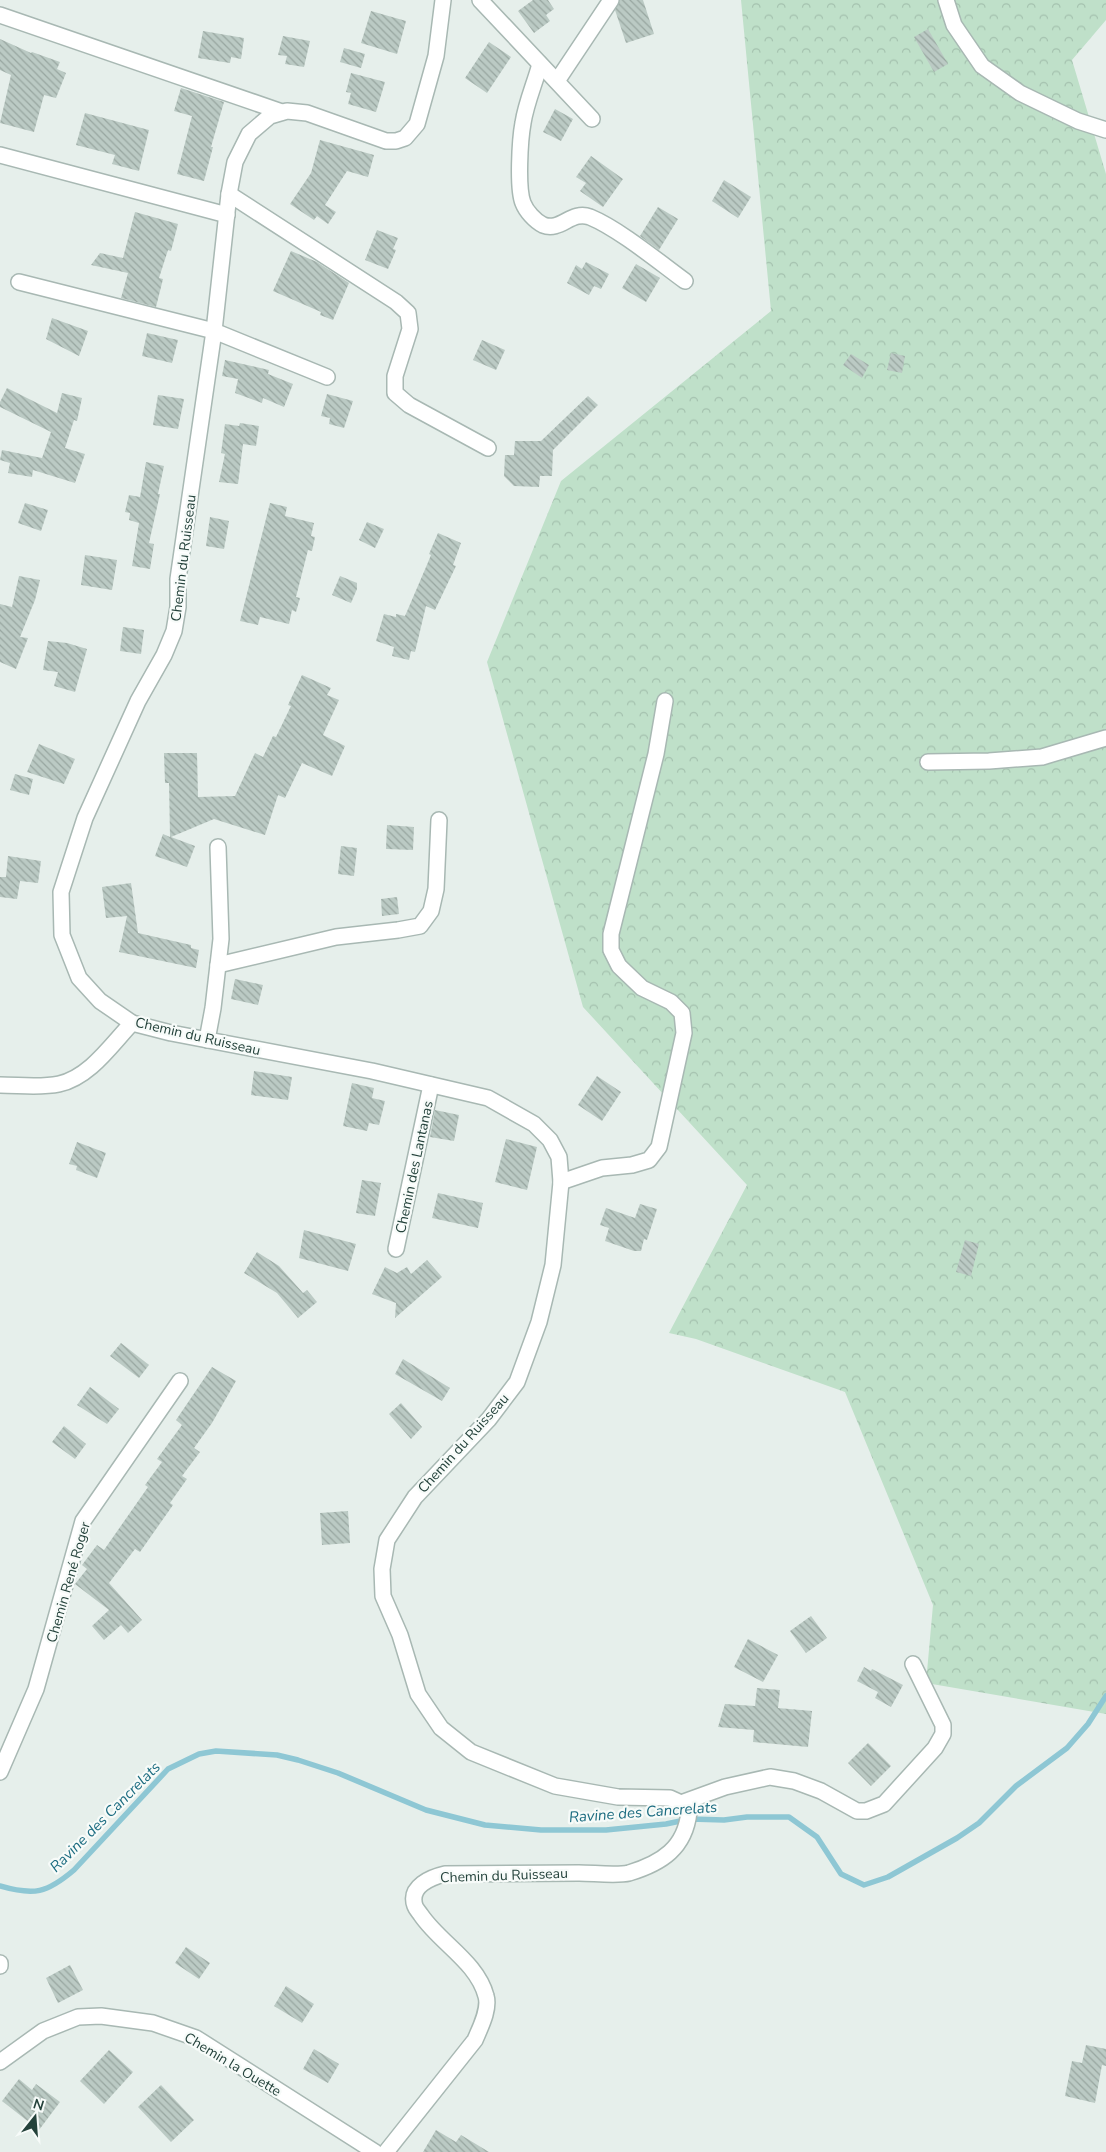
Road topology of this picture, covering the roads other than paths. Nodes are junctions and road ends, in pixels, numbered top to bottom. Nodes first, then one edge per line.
1 (443, 0) edge
2 (480, 0) edge
3 (610, 0) edge
4 (946, 0) edge
5 (0, 15) edge
6 (540, 64) junction
7 (557, 82) junction
8 (282, 112) junction
9 (592, 119) dead end
10 (1106, 130) edge
11 (0, 155) edge
12 (229, 194) junction
13 (227, 215) junction
14 (685, 281) dead end
15 (19, 282) dead end
16 (214, 331) junction
17 (327, 377) dead end
18 (488, 448) dead end
19 (665, 701) dead end
20 (1106, 738) edge
21 (928, 762) dead end
22 (439, 820) dead end
23 (218, 847) dead end
24 (218, 966) junction
25 (132, 1023) junction
26 (207, 1040) junction
27 (0, 1084) edge
28 (431, 1085) junction
29 (561, 1182) junction
30 (396, 1249) dead end
31 (180, 1381) dead end
32 (913, 1664) dead end
33 (0, 1772) edge
34 (686, 1814) junction
35 (0, 2062) edge
36 (375, 2152) edge
37 (386, 2152) edge

1 - 8 street
2 - 6 street
3 - 7 street
4 - 10 street
5 - 8 street
6 - 7 street
6 - 14 street
7 - 9 street
8 - 12 street, Chemin du Ruisseau
11 - 13 street
12 - 13 street, Chemin du Ruisseau
12 - 18 street
13 - 16 street, Chemin du Ruisseau
15 - 16 street
16 - 17 street
16 - 25 street, Chemin du Ruisseau
19 - 29 street
20 - 21 street
22 - 24 street
23 - 24 street
24 - 26 street
25 - 26 street, Chemin du Ruisseau
25 - 27 street
26 - 28 street, Chemin du Ruisseau
28 - 29 street, Chemin du Ruisseau
28 - 30 street, Chemin des Lantanas
29 - 34 street, Chemin du Ruisseau
31 - 33 street, Chemin René Roger
32 - 34 street
34 - 37 street, Chemin du Ruisseau
35 - 36 street, Chemin la Ouette

